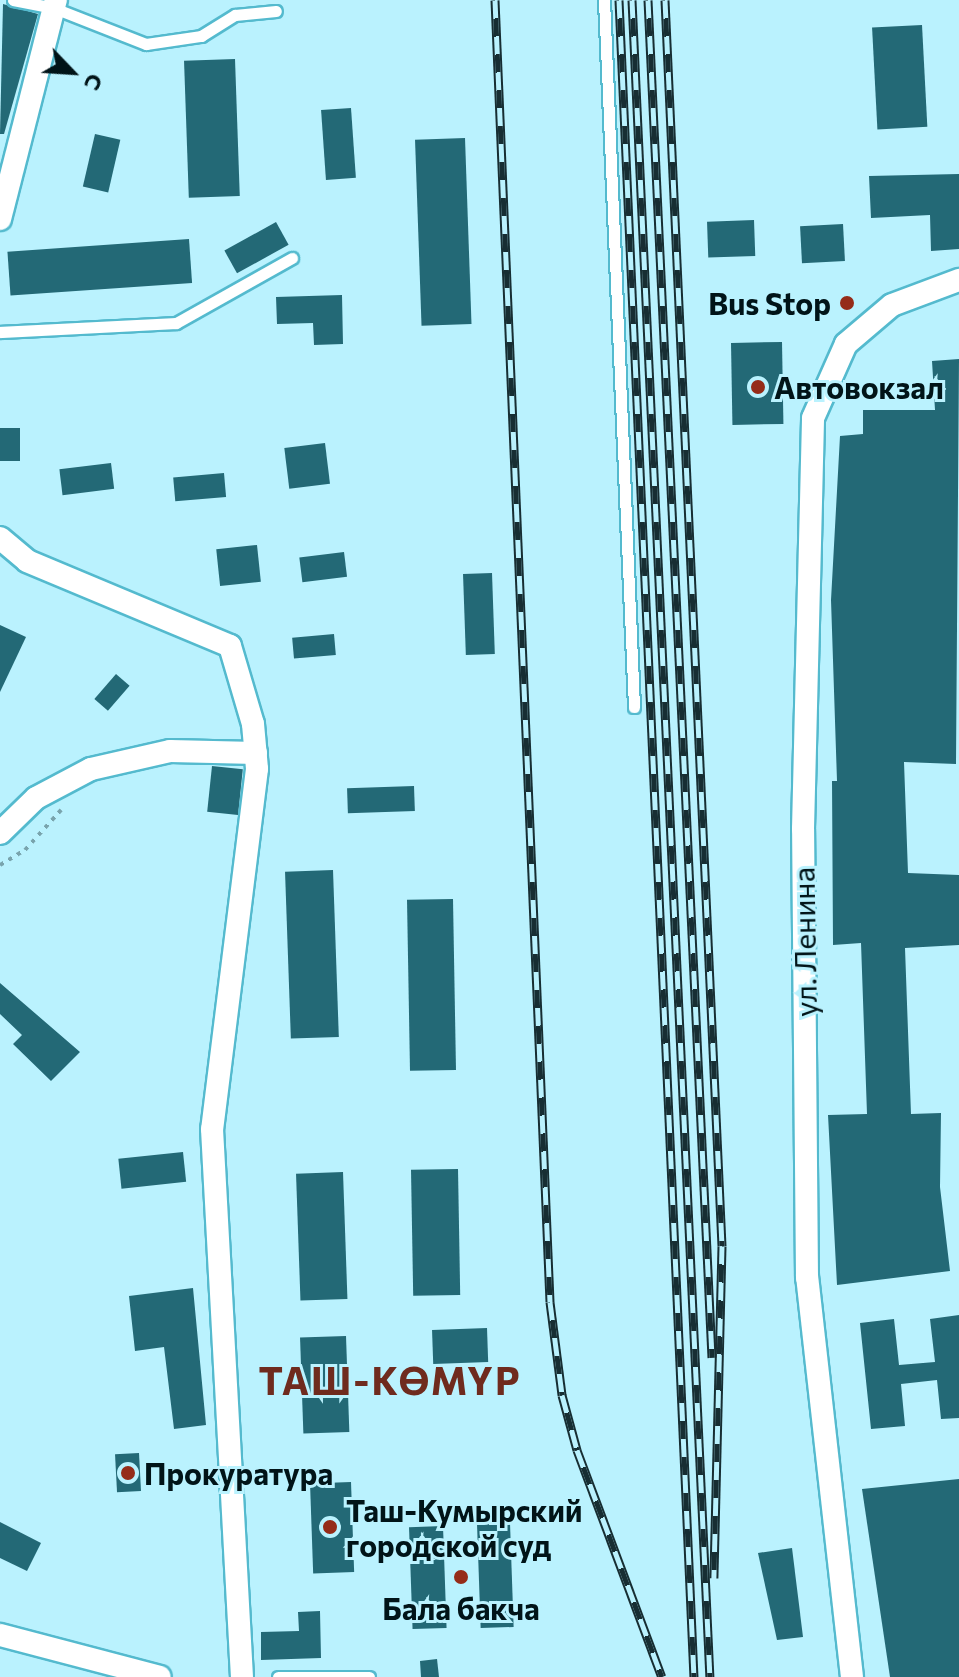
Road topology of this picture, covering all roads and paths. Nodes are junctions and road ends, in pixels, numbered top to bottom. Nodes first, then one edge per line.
1 (13, 0) edge
2 (604, 0) edge
3 (55, 4) edge
4 (276, 11) dead end
5 (0, 219) edge
6 (292, 258) dead end
7 (959, 280) edge
8 (0, 332) edge
9 (0, 538) edge
10 (634, 707) dead end
11 (256, 753) junction
12 (67, 802) dead end
13 (0, 833) edge
14 (0, 865) edge
15 (0, 1635) edge
16 (160, 1677) edge
17 (242, 1677) edge
18 (278, 1677) edge
19 (369, 1677) edge
20 (852, 1677) edge

1 - 3 lane
2 - 10 lane
3 - 4 lane
3 - 5 street
6 - 8 lane
7 - 20 street, ул. Ленина
9 - 11 street
11 - 13 street
11 - 17 street
12 - 14 path
15 - 16 street
18 - 19 lane

